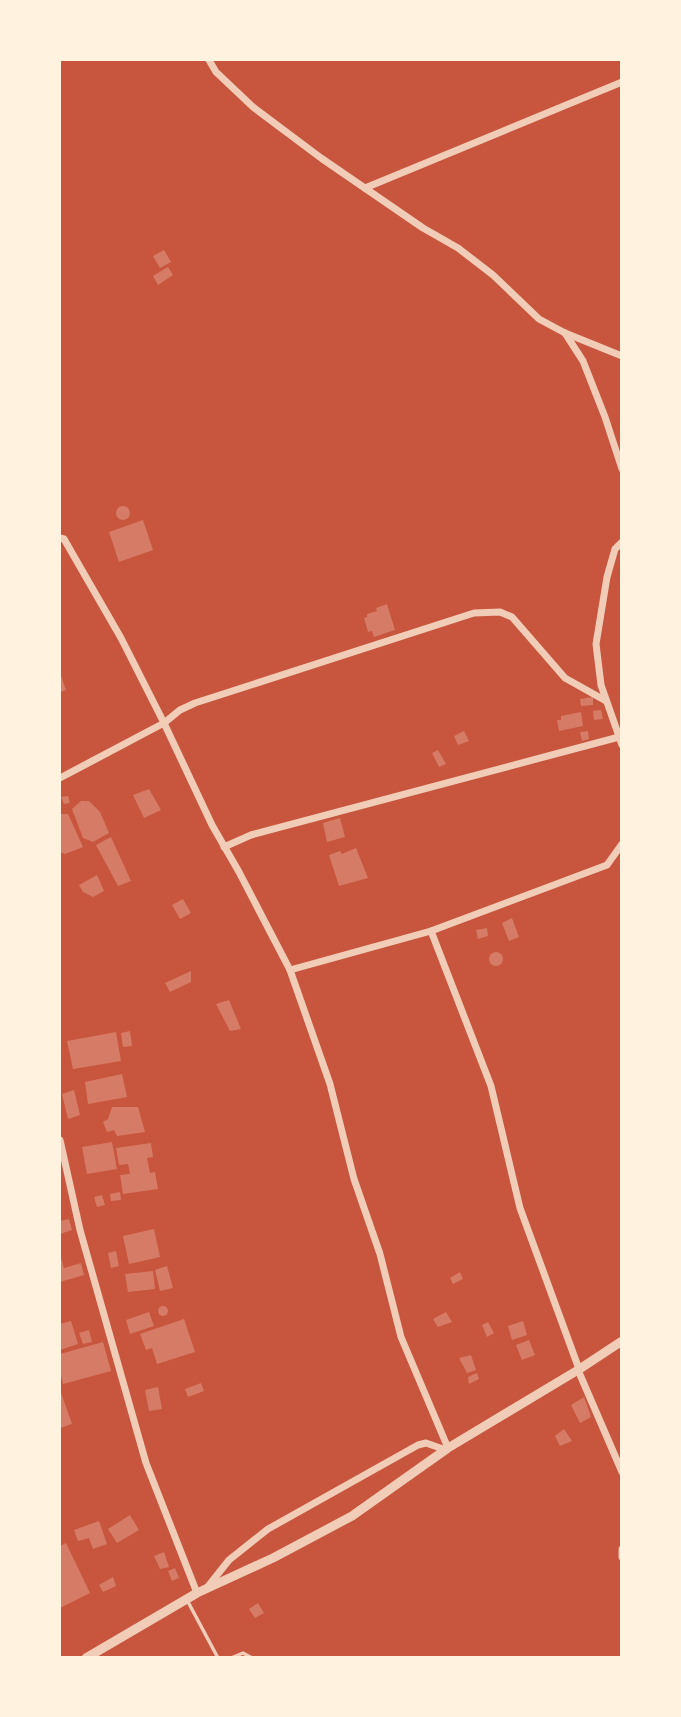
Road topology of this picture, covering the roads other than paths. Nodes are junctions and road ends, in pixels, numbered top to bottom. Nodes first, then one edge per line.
1 (209, 60) edge
2 (621, 82) edge
3 (365, 188) junction
4 (565, 333) junction
5 (621, 356) edge
6 (621, 470) edge
7 (60, 538) edge
8 (621, 542) edge
9 (606, 701) junction
10 (164, 723) junction
11 (620, 741) edge
12 (60, 778) edge
13 (621, 844) edge
14 (224, 847) junction
15 (431, 931) junction
16 (290, 970) junction
17 (60, 1140) edge
18 (621, 1341) edge
19 (579, 1369) junction
20 (447, 1449) junction
21 (621, 1472) edge
22 (621, 1549) edge
23 (621, 1557) edge
24 (201, 1591) junction
25 (186, 1598) junction
26 (86, 1657) edge
27 (218, 1657) edge
28 (232, 1657) edge
29 (253, 1657) edge

1 - 3 street
2 - 3 street
3 - 4 street
4 - 5 street
4 - 6 street
7 - 10 street
8 - 9 street
9 - 10 street
9 - 11 street
10 - 12 street
10 - 14 street
11 - 14 street
13 - 15 street
14 - 16 street
15 - 16 street
15 - 19 street
16 - 20 street
17 - 24 street
18 - 19 street
19 - 20 street
19 - 21 street
20 - 24 street
20 - 24 street
22 - 23 street
24 - 25 street
25 - 26 street
25 - 27 lane
28 - 29 lane

